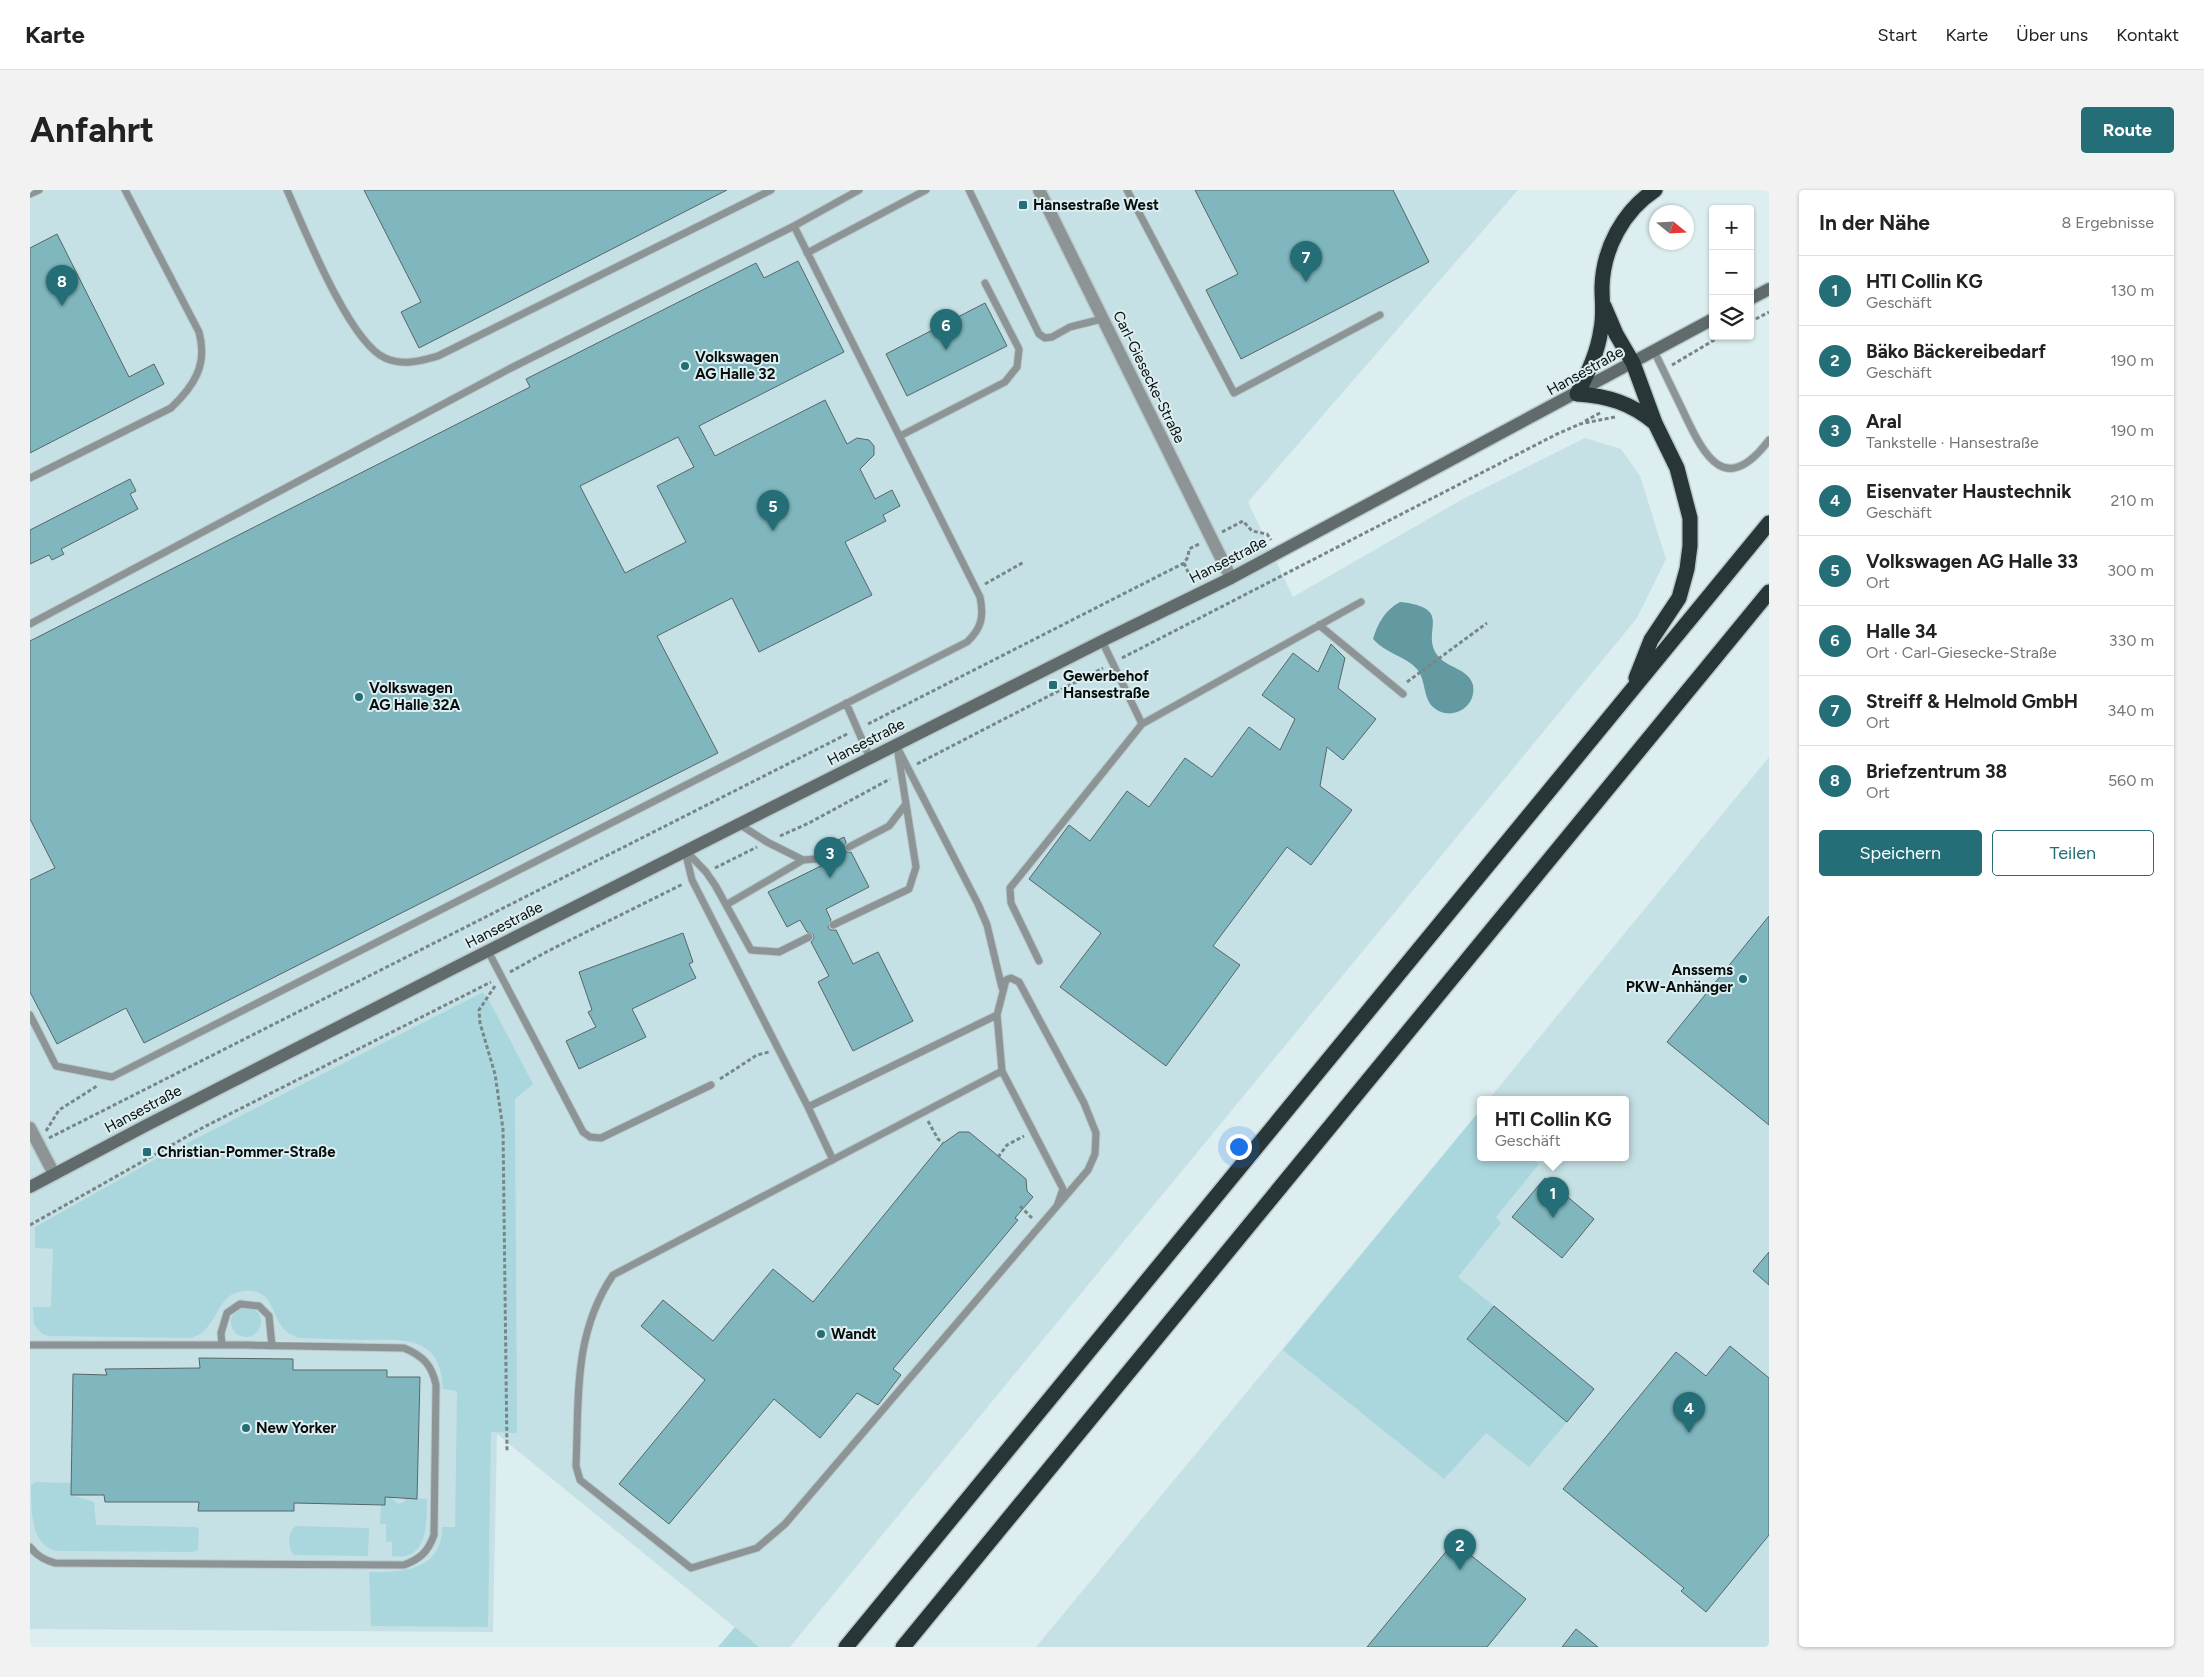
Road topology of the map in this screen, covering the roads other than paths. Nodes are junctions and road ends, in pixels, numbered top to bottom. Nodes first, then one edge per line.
1 (39, 190) edge
2 (124, 190) edge
3 (287, 190) edge
4 (771, 190) edge
5 (859, 190) edge
6 (926, 190) edge
7 (969, 190) edge
8 (1039, 190) edge
9 (1127, 190) edge
10 (1655, 190) edge
11 (30, 194) edge
12 (794, 226) junction
13 (807, 253) junction
14 (985, 283) dead end
15 (1769, 289) edge
16 (1754, 297) edge
17 (1604, 306) junction
18 (1380, 315) dead end
19 (1102, 319) junction
20 (1709, 321) edge
21 (1654, 351) junction
22 (1632, 363) junction
23 (1578, 394) junction
24 (1655, 422) junction
25 (900, 436) junction
26 (1769, 440) edge
27 (30, 478) edge
28 (1769, 523) edge
29 (1231, 578) junction
30 (1769, 592) edge
31 (1361, 602) dead end
32 (30, 624) edge
33 (1319, 625) junction
34 (1102, 641) junction
35 (1631, 692) junction
36 (1403, 694) dead end
37 (846, 703) junction
38 (1142, 724) junction
39 (896, 745) junction
40 (870, 758) junction
41 (906, 804) junction
42 (739, 824) junction
43 (849, 847) dead end
44 (686, 851) junction
45 (826, 858) dead end
46 (804, 860) junction
47 (726, 905) junction
48 (833, 925) dead end
49 (809, 937) dead end
50 (488, 951) junction
51 (1039, 961) dead end
52 (1003, 989) junction
53 (30, 1015) edge
54 (997, 1016) junction
55 (1002, 1071) junction
56 (711, 1085) road end
57 (808, 1107) junction
58 (30, 1128) edge
59 (833, 1160) junction
60 (54, 1174) junction
61 (30, 1187) edge
62 (1056, 1206) junction
63 (30, 1345) edge
64 (222, 1345) junction
65 (272, 1346) junction
66 (30, 1547) edge
67 (846, 1647) edge
68 (903, 1647) edge

1 - 11 lane
2 - 27 lane
3 - 4 lane
5 - 12 lane
6 - 13 lane
7 - 19 lane
8 - 19 street, Carl-Giesecke-Straße
9 - 18 lane
10 - 17 highway
12 - 13 lane
12 - 32 lane
13 - 25 lane
14 - 25 lane
15 - 16 main road
17 - 22 highway
17 - 23 highway
19 - 29 street, Carl-Giesecke-Straße
20 - 21 main road, Hansestraße
21 - 22 main road, Hansestraße
21 - 26 lane
22 - 23 main road, Hansestraße
22 - 24 highway
23 - 24 highway
23 - 29 main road, Hansestraße
24 - 35 highway
25 - 37 lane
28 - 35 highway
29 - 34 main road, Hansestraße
30 - 68 highway
31 - 33 lane
33 - 36 lane
33 - 38 lane
34 - 38 lane
34 - 39 main road, Hansestraße
35 - 67 highway
37 - 40 lane
37 - 53 lane
38 - 51 lane
39 - 40 main road, Hansestraße
39 - 41 lane
39 - 52 lane
40 - 42 main road, Hansestraße
41 - 43 lane
41 - 48 lane
42 - 44 main road, Hansestraße
42 - 46 lane
44 - 47 lane
44 - 50 main road, Hansestraße
44 - 57 lane
45 - 46 lane
46 - 47 lane
47 - 49 lane
50 - 56 lane
50 - 60 main road, Hansestraße
52 - 54 lane
52 - 62 lane
54 - 55 lane
54 - 57 lane
55 - 59 lane
55 - 62 lane
57 - 59 lane
58 - 60 street
59 - 62 lane
60 - 61 main road, Hansestraße
63 - 64 lane
64 - 65 lane
64 - 65 lane
65 - 66 lane

